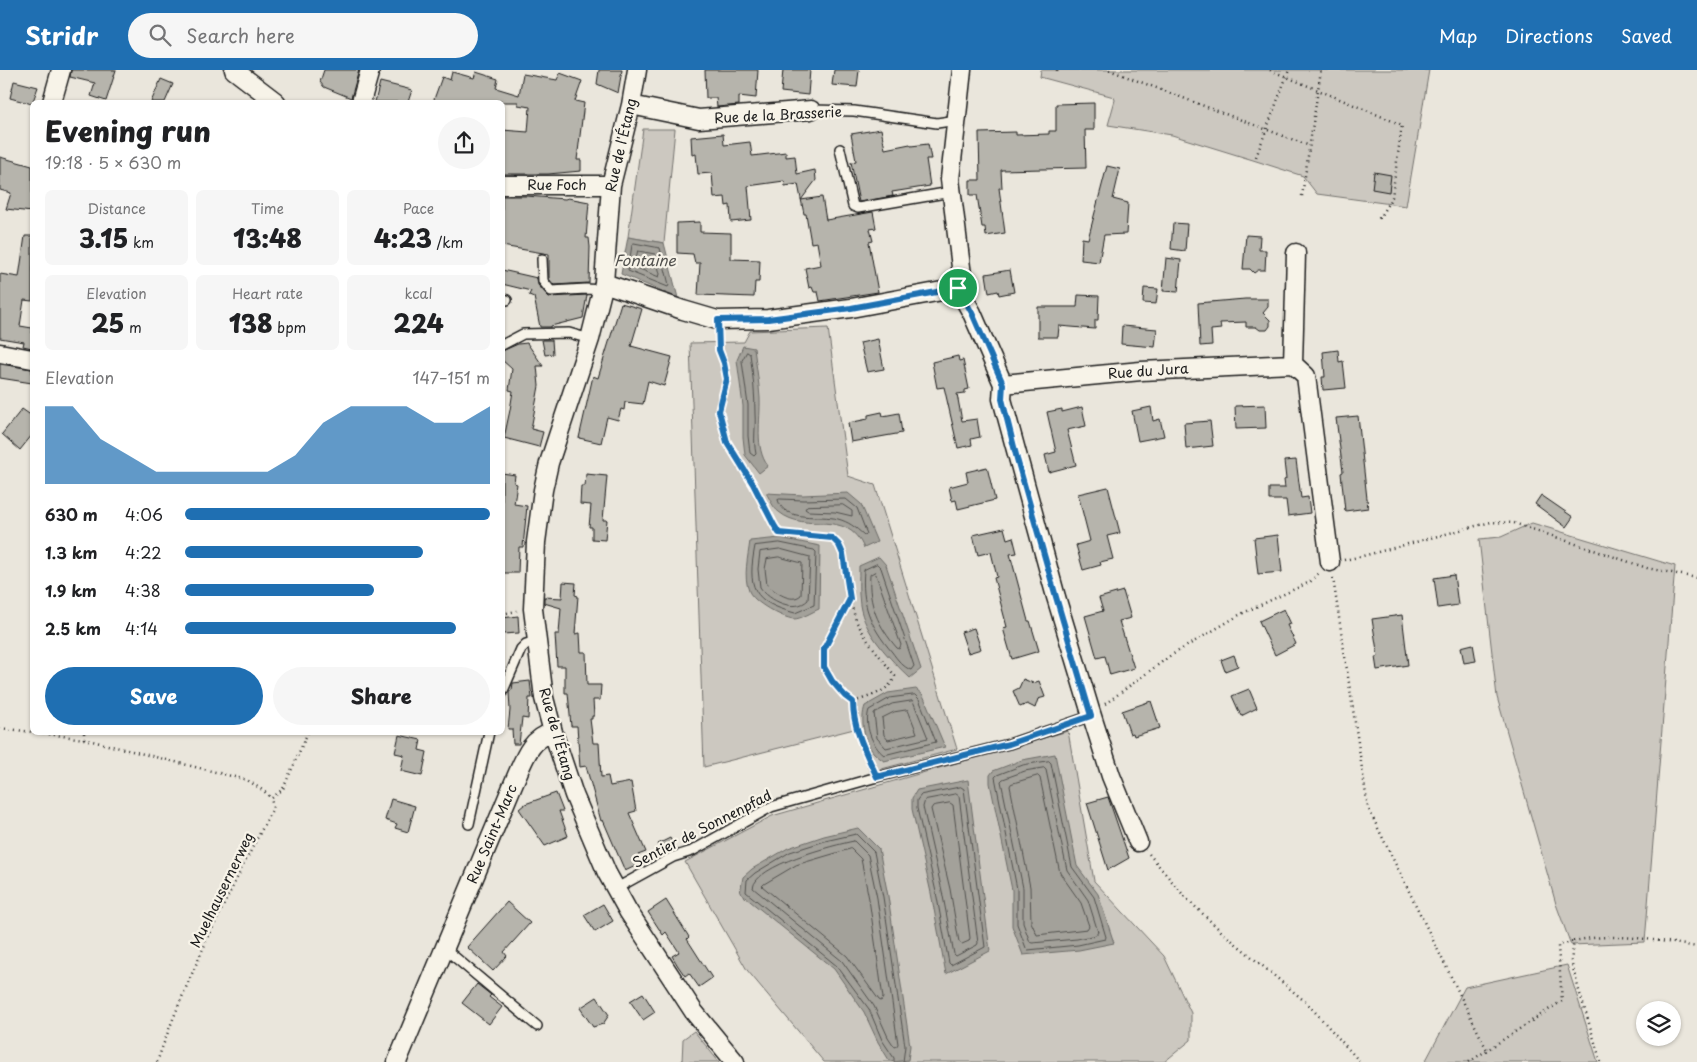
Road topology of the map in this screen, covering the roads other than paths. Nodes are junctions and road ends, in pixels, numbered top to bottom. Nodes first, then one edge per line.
1 (60, 70) edge
2 (234, 70) edge
3 (370, 70) edge
4 (637, 70) edge
5 (962, 70) edge
6 (52, 100) edge
7 (273, 100) edge
8 (362, 100) edge
9 (631, 105) junction
10 (812, 110) joint
11 (957, 120) junction
12 (840, 149) dead end
13 (505, 185) edge
14 (610, 185) junction
15 (951, 192) junction
16 (1296, 254) dead end
17 (542, 259) dead end
18 (603, 286) junction
19 (958, 288) junction
20 (590, 339) junction
21 (505, 343) edge
22 (0, 354) edge
23 (30, 359) edge
24 (1293, 364) junction
25 (1003, 384) junction
26 (1330, 562) road end
27 (536, 641) junction
28 (505, 686) edge
29 (1091, 716) junction
30 (553, 732) junction
31 (488, 735) edge
32 (468, 824) dead end
33 (1138, 842) road end
34 (615, 889) junction
35 (444, 948) junction
36 (537, 1026) dead end
37 (397, 1062) edge
38 (735, 1062) edge

1 - 6 street
2 - 7 street
3 - 8 street
4 - 9 street, Rue de l'Étang
5 - 11 street
9 - 10 street, Rue de la Brasserie
9 - 14 street, Rue de l'Étang
10 - 11 lane, Rue de la Brasserie
11 - 15 street
12 - 15 lane
13 - 14 street, Rue Foch
14 - 18 street, Rue de l'Étang
15 - 19 street
16 - 24 street
17 - 18 lane
18 - 19 street
18 - 20 street, Rue de l'Étang
19 - 25 street
20 - 21 lane
20 - 27 street, Rue de l'Étang
22 - 23 street
24 - 25 street, Rue du Jura
24 - 26 street
25 - 29 street
27 - 28 lane
27 - 30 street, Rue de l'Étang
29 - 33 street
29 - 34 lane, Sentier de Sonnenpfad
30 - 34 street, Rue de l'Étang
30 - 35 street, Rue Saint-Marc
31 - 32 lane
34 - 38 street, Rue de l'Étang
35 - 36 lane
35 - 37 street, Rue Saint-Marc

